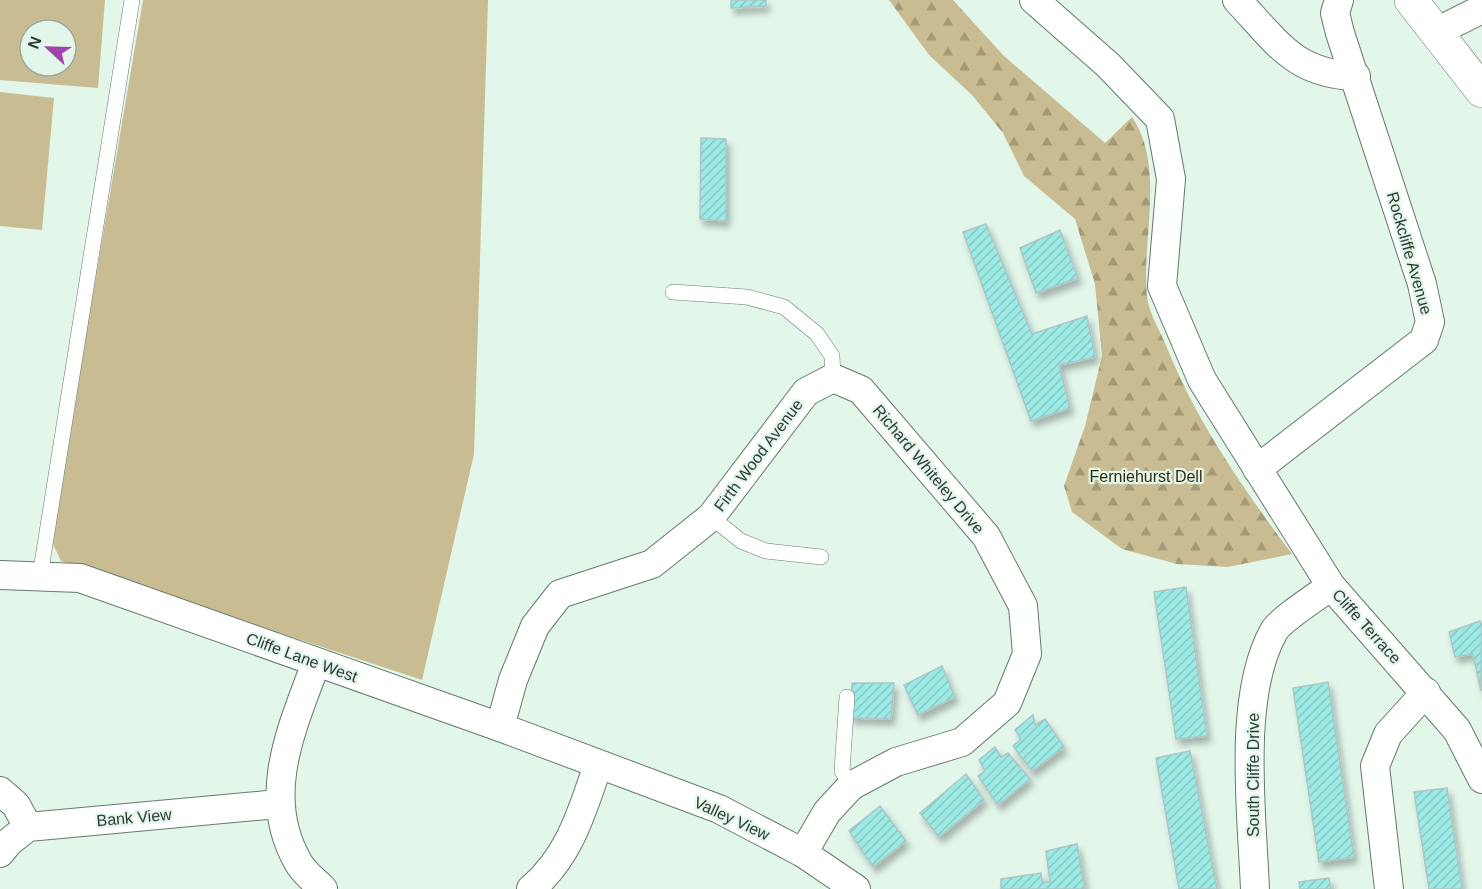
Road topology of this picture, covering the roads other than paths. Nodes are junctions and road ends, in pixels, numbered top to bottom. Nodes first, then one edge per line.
1 (132, 0) edge
2 (1034, 0) edge
3 (1237, 0) edge
4 (1339, 0) edge
5 (1411, 0) edge
6 (1482, 9) edge
7 (1436, 32) junction
8 (1356, 76) junction
9 (1482, 91) edge
10 (674, 292) dead end
11 (833, 378) junction
12 (1257, 469) junction
13 (711, 517) junction
14 (821, 557) dead end
15 (0, 575) edge
16 (40, 576) junction
17 (1331, 586) junction
18 (316, 663) junction
19 (1426, 692) junction
20 (847, 697) dead end
21 (500, 727) junction
22 (598, 765) junction
23 (1482, 778) edge
24 (851, 786) junction
25 (0, 791) edge
26 (278, 804) junction
27 (28, 827) junction
28 (803, 853) junction
29 (0, 854) edge
30 (323, 889) edge
31 (533, 889) edge
32 (856, 889) edge
33 (1255, 889) edge
34 (1389, 889) edge

1 - 16 lane
2 - 12 street, Cliffe Terrace
3 - 8 street
4 - 8 street, Rockcliffe Avenue
5 - 7 main road
6 - 7 street
7 - 9 main road
8 - 12 street, Rockcliffe Avenue
10 - 11 lane
11 - 13 street, Firth Wood Avenue
11 - 24 street, Richard Whiteley Drive
12 - 17 street, Cliffe Terrace
13 - 14 lane
13 - 21 street, Firth Wood Avenue
15 - 16 street, Cliffe Lane West
16 - 18 street, Cliffe Lane West
17 - 19 street, Cliffe Terrace
17 - 33 street, South Cliffe Drive
18 - 21 street, Cliffe Lane West
18 - 26 street
19 - 23 street, Cliffe Terrace
19 - 34 street
20 - 24 lane
21 - 22 street, Cliffe Lane West
22 - 28 street, Valley View
22 - 31 street
24 - 28 street, Richard Whiteley Drive
25 - 27 street
26 - 27 street, Bank View
26 - 30 street
27 - 29 street
28 - 32 street, Valley View

